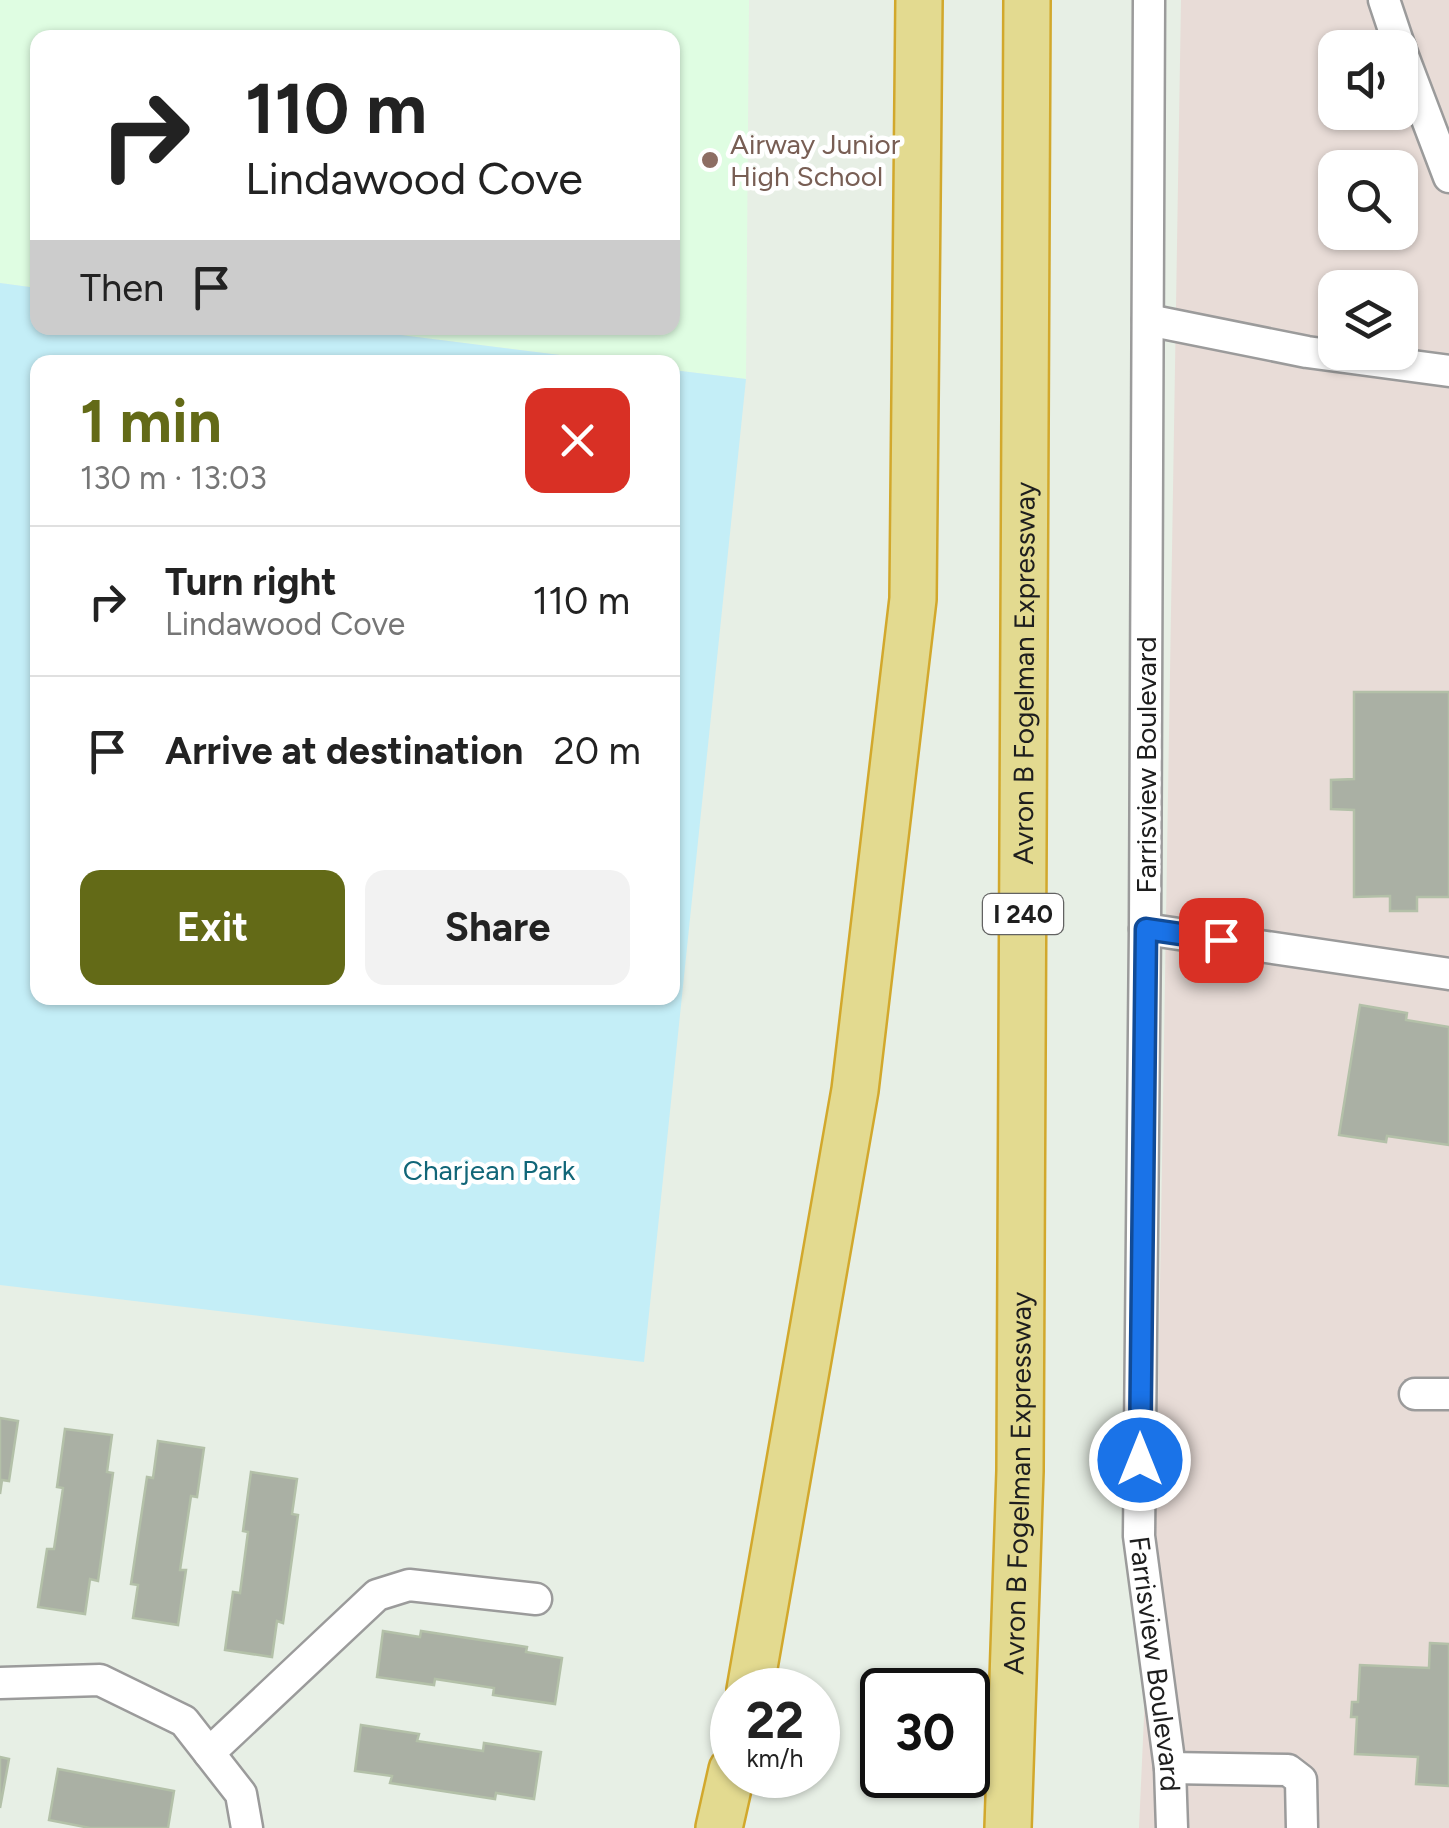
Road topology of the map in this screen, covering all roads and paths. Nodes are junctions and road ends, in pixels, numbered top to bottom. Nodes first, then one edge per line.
1 (919, 0) edge
2 (1027, 0) edge
3 (1149, 0) edge
4 (1384, 0) edge
5 (1394, 30) edge
6 (1418, 95) edge
7 (1449, 177) edge
8 (1148, 320) junction
9 (1449, 371) edge
10 (1146, 929) junction
11 (1449, 974) edge
12 (1414, 1394) dead end
13 (1449, 1394) edge
14 (536, 1599) dead end
15 (754, 1668) edge
16 (0, 1683) edge
17 (209, 1754) junction
18 (1170, 1768) junction
19 (726, 1798) edge
20 (247, 1828) edge
21 (719, 1828) edge
22 (1008, 1828) edge
23 (1172, 1828) edge
24 (1302, 1828) edge

1 - 15 highway
2 - 22 highway, Avron B Fogelman Expressway / I 240
3 - 8 street, Farrisview Boulevard
4 - 5 street
6 - 7 street
8 - 9 street
8 - 10 street, Farrisview Boulevard
10 - 11 street
10 - 18 street, Farrisview Boulevard
12 - 13 street
14 - 17 street
16 - 17 street
17 - 20 street
18 - 23 street, Farrisview Boulevard
18 - 24 street
19 - 21 highway

